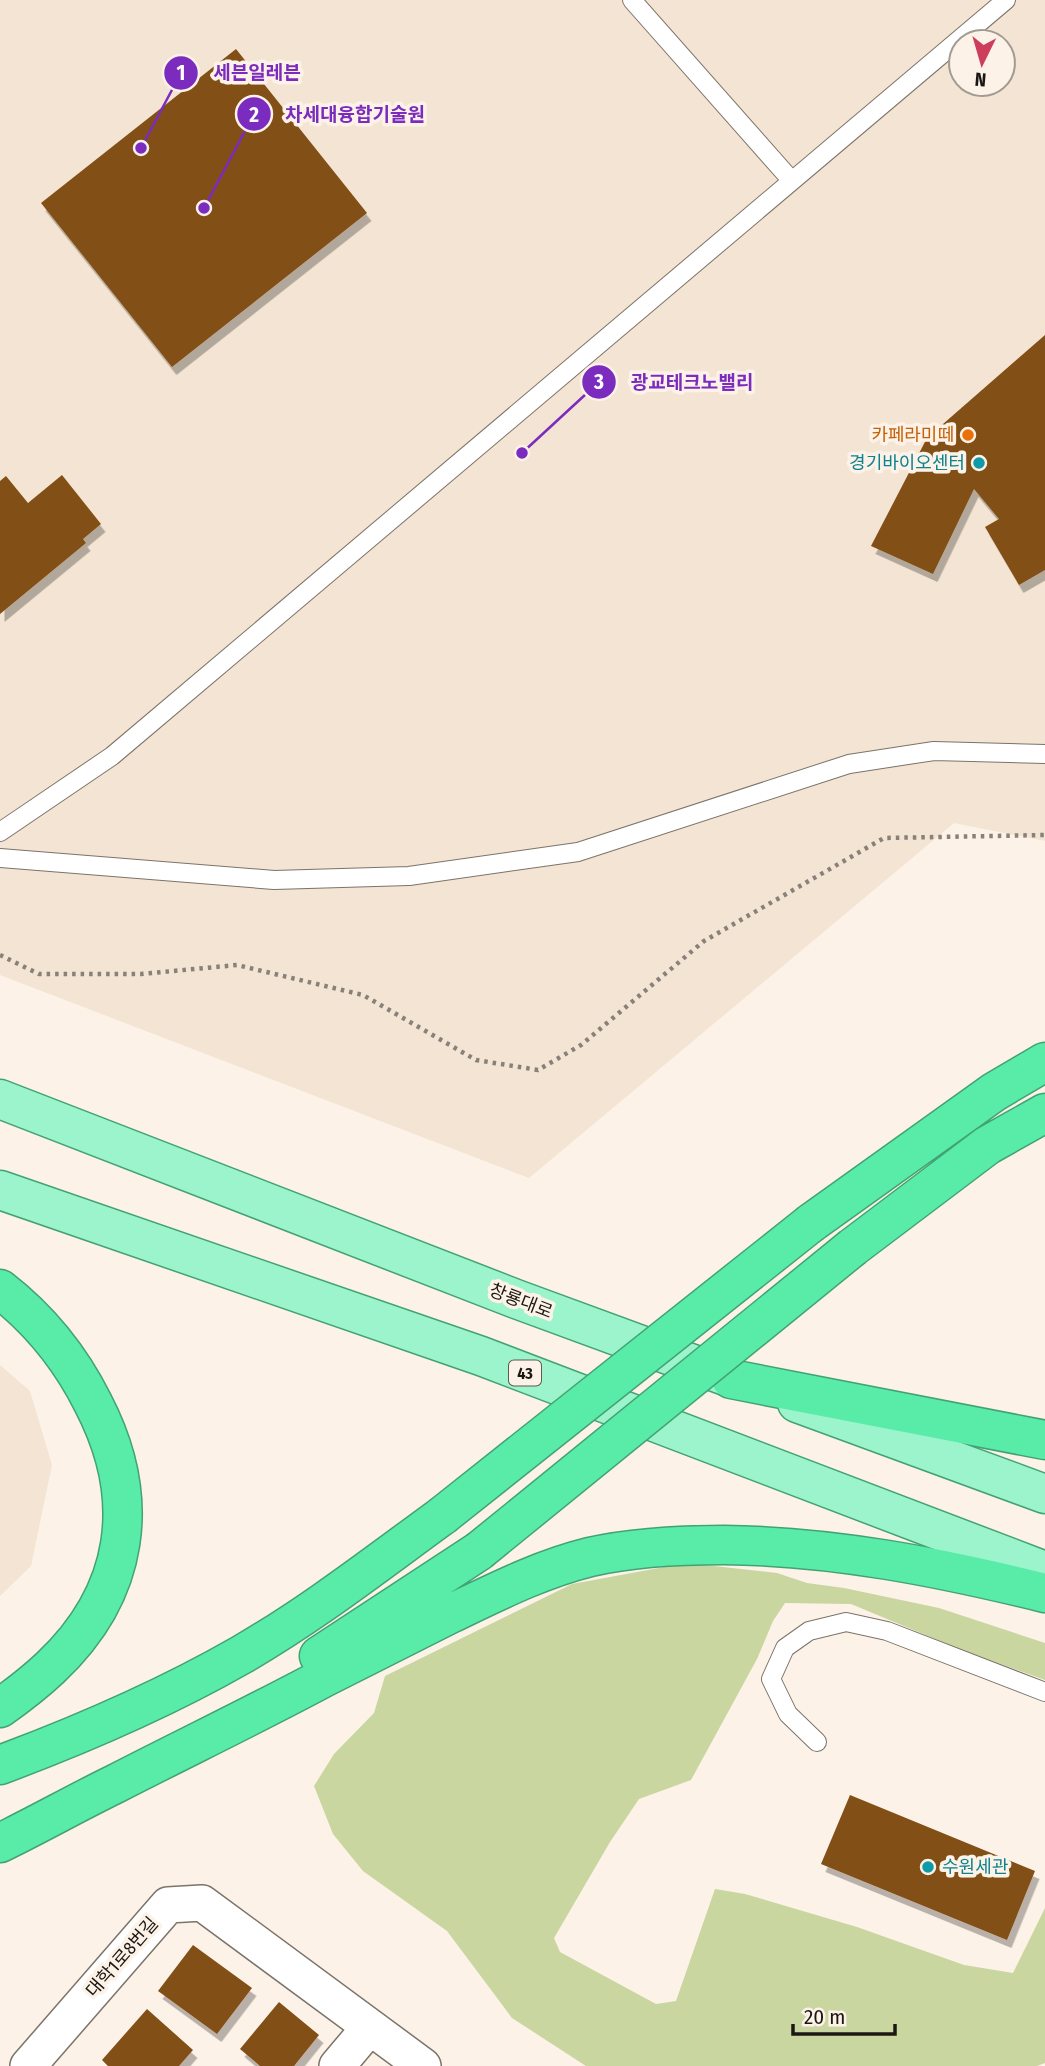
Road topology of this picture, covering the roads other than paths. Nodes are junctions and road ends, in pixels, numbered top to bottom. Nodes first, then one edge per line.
1 (632, 0) edge
2 (1006, 0) edge
3 (792, 181) junction
4 (1045, 754) edge
5 (0, 832) edge
6 (0, 858) edge
7 (1045, 1062) edge
8 (0, 1099) edge
9 (1045, 1112) edge
10 (0, 1190) edge
11 (0, 1289) edge
12 (732, 1379) junction
13 (1045, 1440) edge
14 (1045, 1494) edge
15 (1045, 1571) edge
16 (1045, 1593) edge
17 (1045, 1692) edge
18 (0, 1708) edge
19 (817, 1742) dead end
20 (0, 1765) edge
21 (116, 1783) junction
22 (0, 1843) edge
23 (369, 2028) junction
24 (28, 2066) edge
25 (337, 2066) edge
26 (423, 2066) edge

1 - 3 lane
2 - 3 lane
3 - 5 lane
4 - 6 lane
7 - 20 highway, bridge
8 - 12 main road, 창룡대로
9 - 21 highway, bridge
10 - 15 main road, 43
11 - 18 highway
12 - 13 highway
12 - 14 main road, 창룡대로
16 - 21 highway
17 - 19 lane
21 - 22 highway
23 - 24 street, 대학1로8번길
23 - 25 street
23 - 26 street, 대학1로8번길

